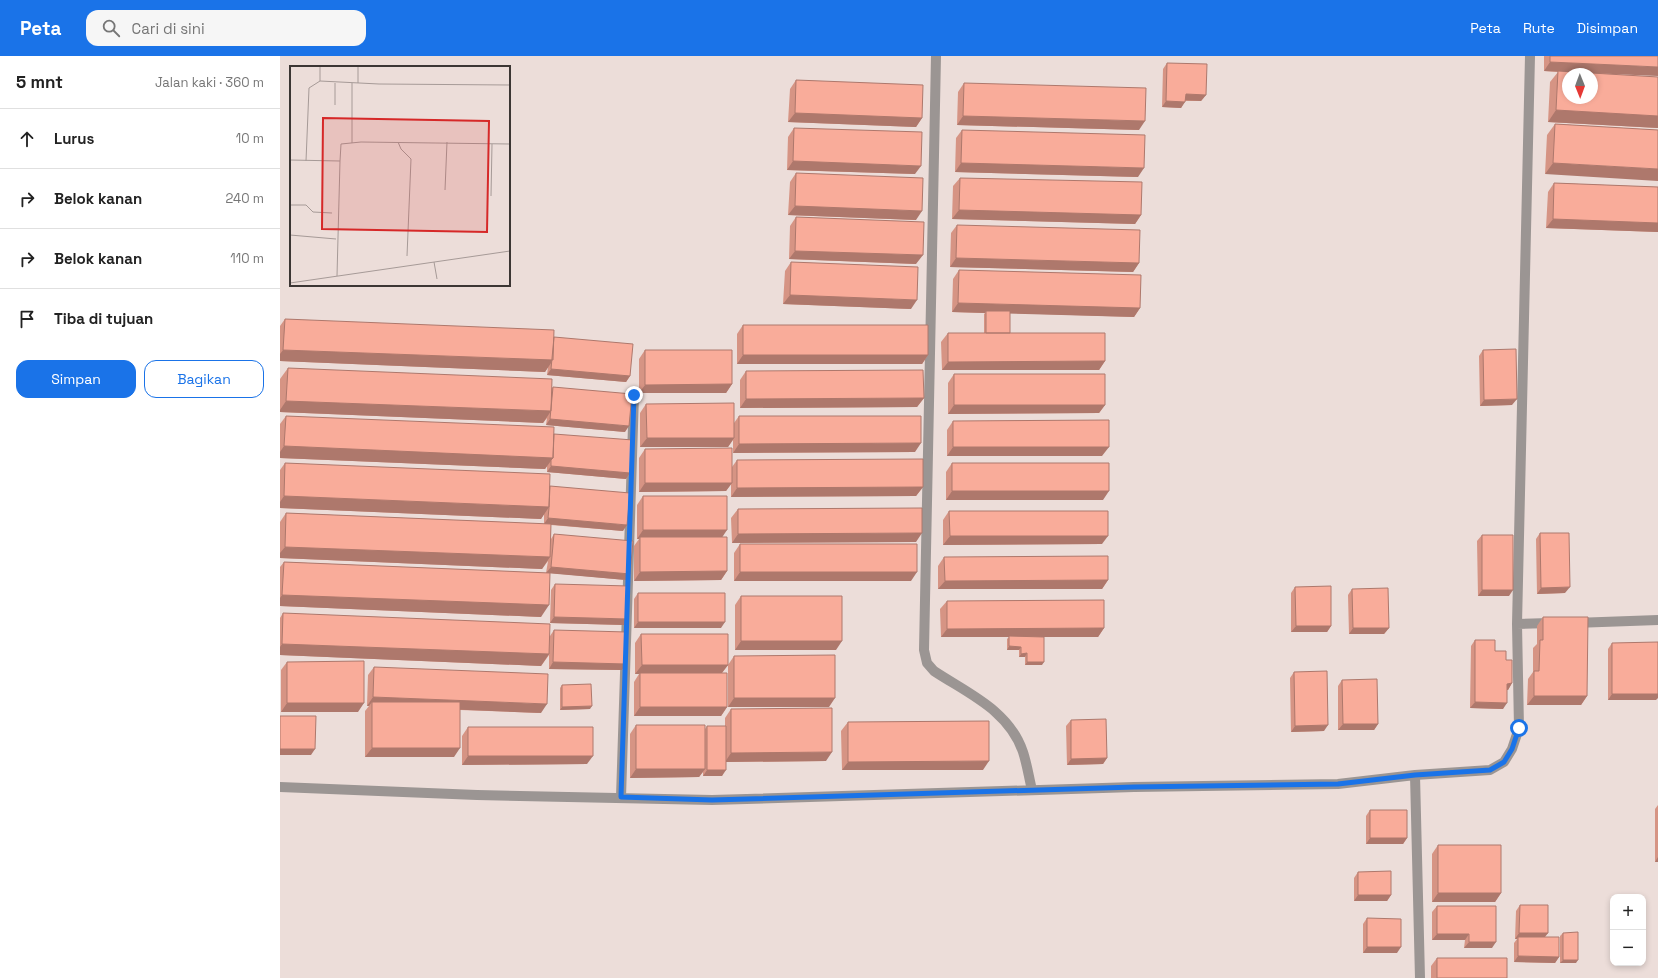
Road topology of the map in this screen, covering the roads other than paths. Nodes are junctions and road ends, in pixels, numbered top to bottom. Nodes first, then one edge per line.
1 (936, 56) edge
2 (1530, 56) edge
3 (634, 395) dead end
4 (1658, 620) edge
5 (1517, 624) junction
6 (1415, 775) junction
7 (280, 787) edge
8 (1032, 790) junction
9 (621, 797) junction
10 (1420, 978) edge

1 - 8 street
2 - 5 street
3 - 9 street
4 - 5 street
5 - 6 street
6 - 8 street
6 - 10 street
7 - 9 street
8 - 9 street

